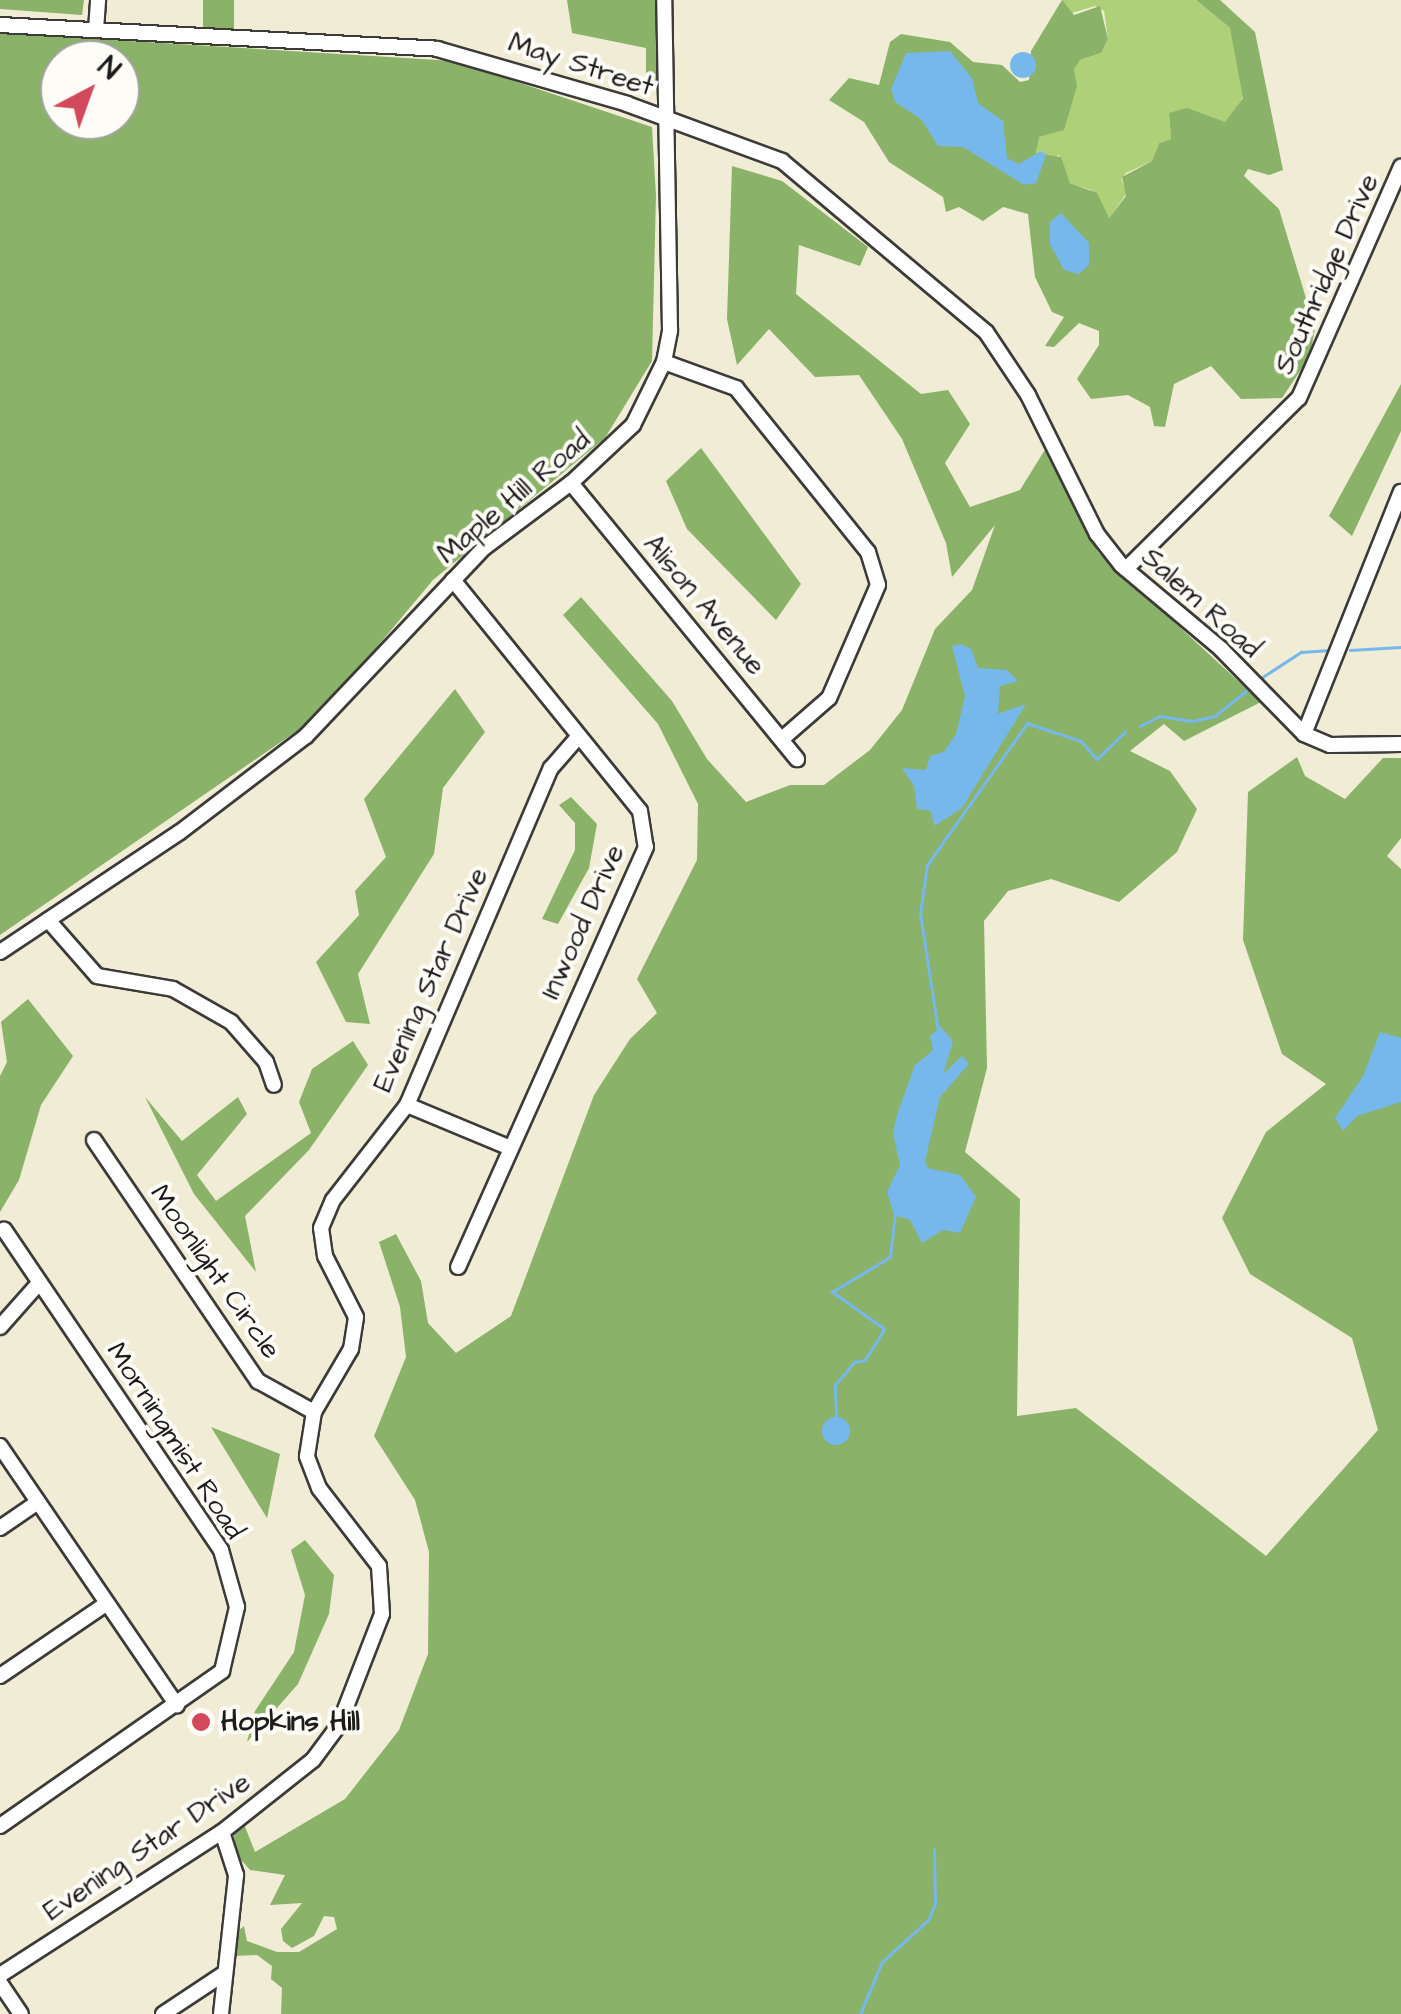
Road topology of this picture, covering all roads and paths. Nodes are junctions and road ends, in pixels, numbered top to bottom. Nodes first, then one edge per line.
1 (98, 0) edge
2 (664, 0) edge
3 (0, 24) edge
4 (96, 30) junction
5 (667, 120) junction
6 (1401, 167) edge
7 (664, 362) junction
8 (1035, 409) joint
9 (571, 483) junction
10 (1401, 492) edge
11 (1126, 569) junction
12 (453, 580) junction
13 (1304, 734) junction
14 (578, 737) junction
15 (782, 739) junction
16 (1401, 744) edge
17 (797, 759) dead end
18 (48, 920) junction
19 (0, 952) edge
20 (274, 1085) dead end
21 (406, 1104) junction
22 (94, 1140) dead end
23 (508, 1147) junction
24 (4, 1229) dead end
25 (458, 1268) dead end
26 (39, 1282) junction
27 (0, 1327) edge
28 (314, 1412) junction
29 (0, 1446) edge
30 (38, 1502) junction
31 (0, 1528) edge
32 (106, 1604) junction
33 (0, 1676) edge
34 (177, 1705) junction
35 (0, 1826) edge
36 (222, 1832) junction
37 (226, 1973) junction
38 (0, 1975) edge
39 (0, 1983) edge
40 (20, 2014) edge
41 (162, 2014) edge
42 (221, 2014) edge

1 - 4 street
2 - 5 street, Maple Hill Road
3 - 4 street, May Street
4 - 5 street, May Street
5 - 7 street, Maple Hill Road
5 - 8 street, May Street
6 - 11 street, Southridge Drive
7 - 9 street, Maple Hill Road
7 - 15 street
8 - 11 street, Salem Road
9 - 12 street, Maple Hill Road
9 - 15 street, Alison Avenue
10 - 13 street
11 - 13 street, Salem Road
12 - 14 street, Inwood Drive
12 - 18 street, Maple Hill Road
13 - 16 street
14 - 21 street, Evening Star Drive
14 - 23 street, Inwood Drive
15 - 17 street, Alison Avenue
18 - 19 street, Maple Hill Road
18 - 20 street
21 - 23 street
21 - 28 street, Evening Star Drive
22 - 28 street, Moonlight Circle
23 - 25 street, Inwood Drive
24 - 26 street, Morningmist Road
26 - 27 street
26 - 34 street, Morningmist Road
28 - 36 street, Evening Star Drive
29 - 30 street
30 - 31 street
30 - 32 street
32 - 33 street
32 - 34 street
34 - 35 street, Morningmist Road
36 - 37 street
36 - 38 street, Evening Star Drive
37 - 41 street
37 - 42 street
39 - 40 street

